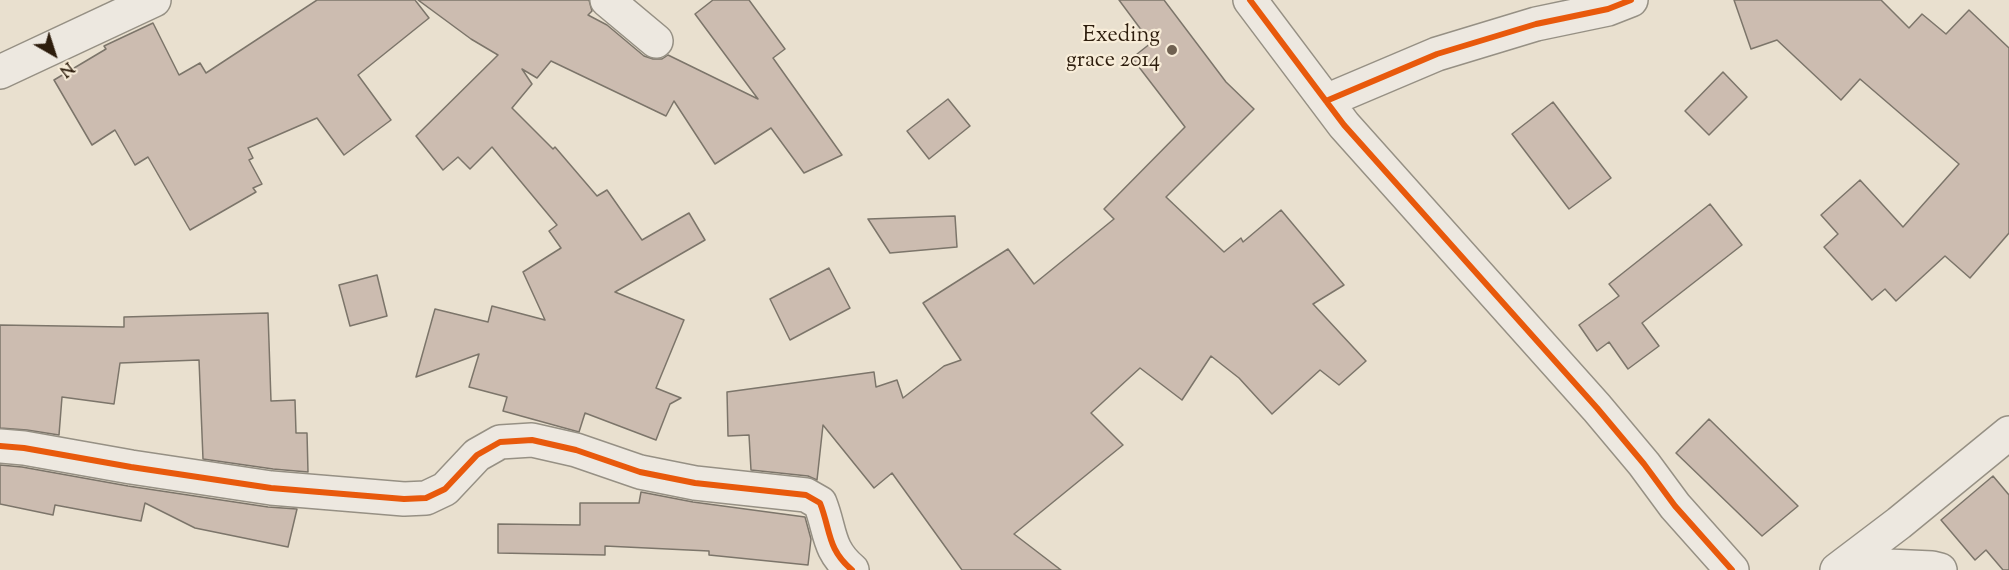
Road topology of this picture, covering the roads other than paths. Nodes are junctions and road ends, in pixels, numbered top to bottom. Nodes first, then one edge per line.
1 (154, 0) edge
2 (607, 0) edge
3 (1250, 0) edge
4 (1631, 0) edge
5 (657, 41) dead end
6 (0, 72) edge
7 (1326, 101) junction
8 (2009, 433) edge
9 (0, 446) edge
10 (1841, 567) edge
11 (852, 570) edge
12 (1732, 570) edge
13 (1940, 570) edge

1 - 6 street
2 - 5 street
3 - 7 street
4 - 7 street
7 - 12 street
8 - 10 street
9 - 11 street
10 - 13 street

